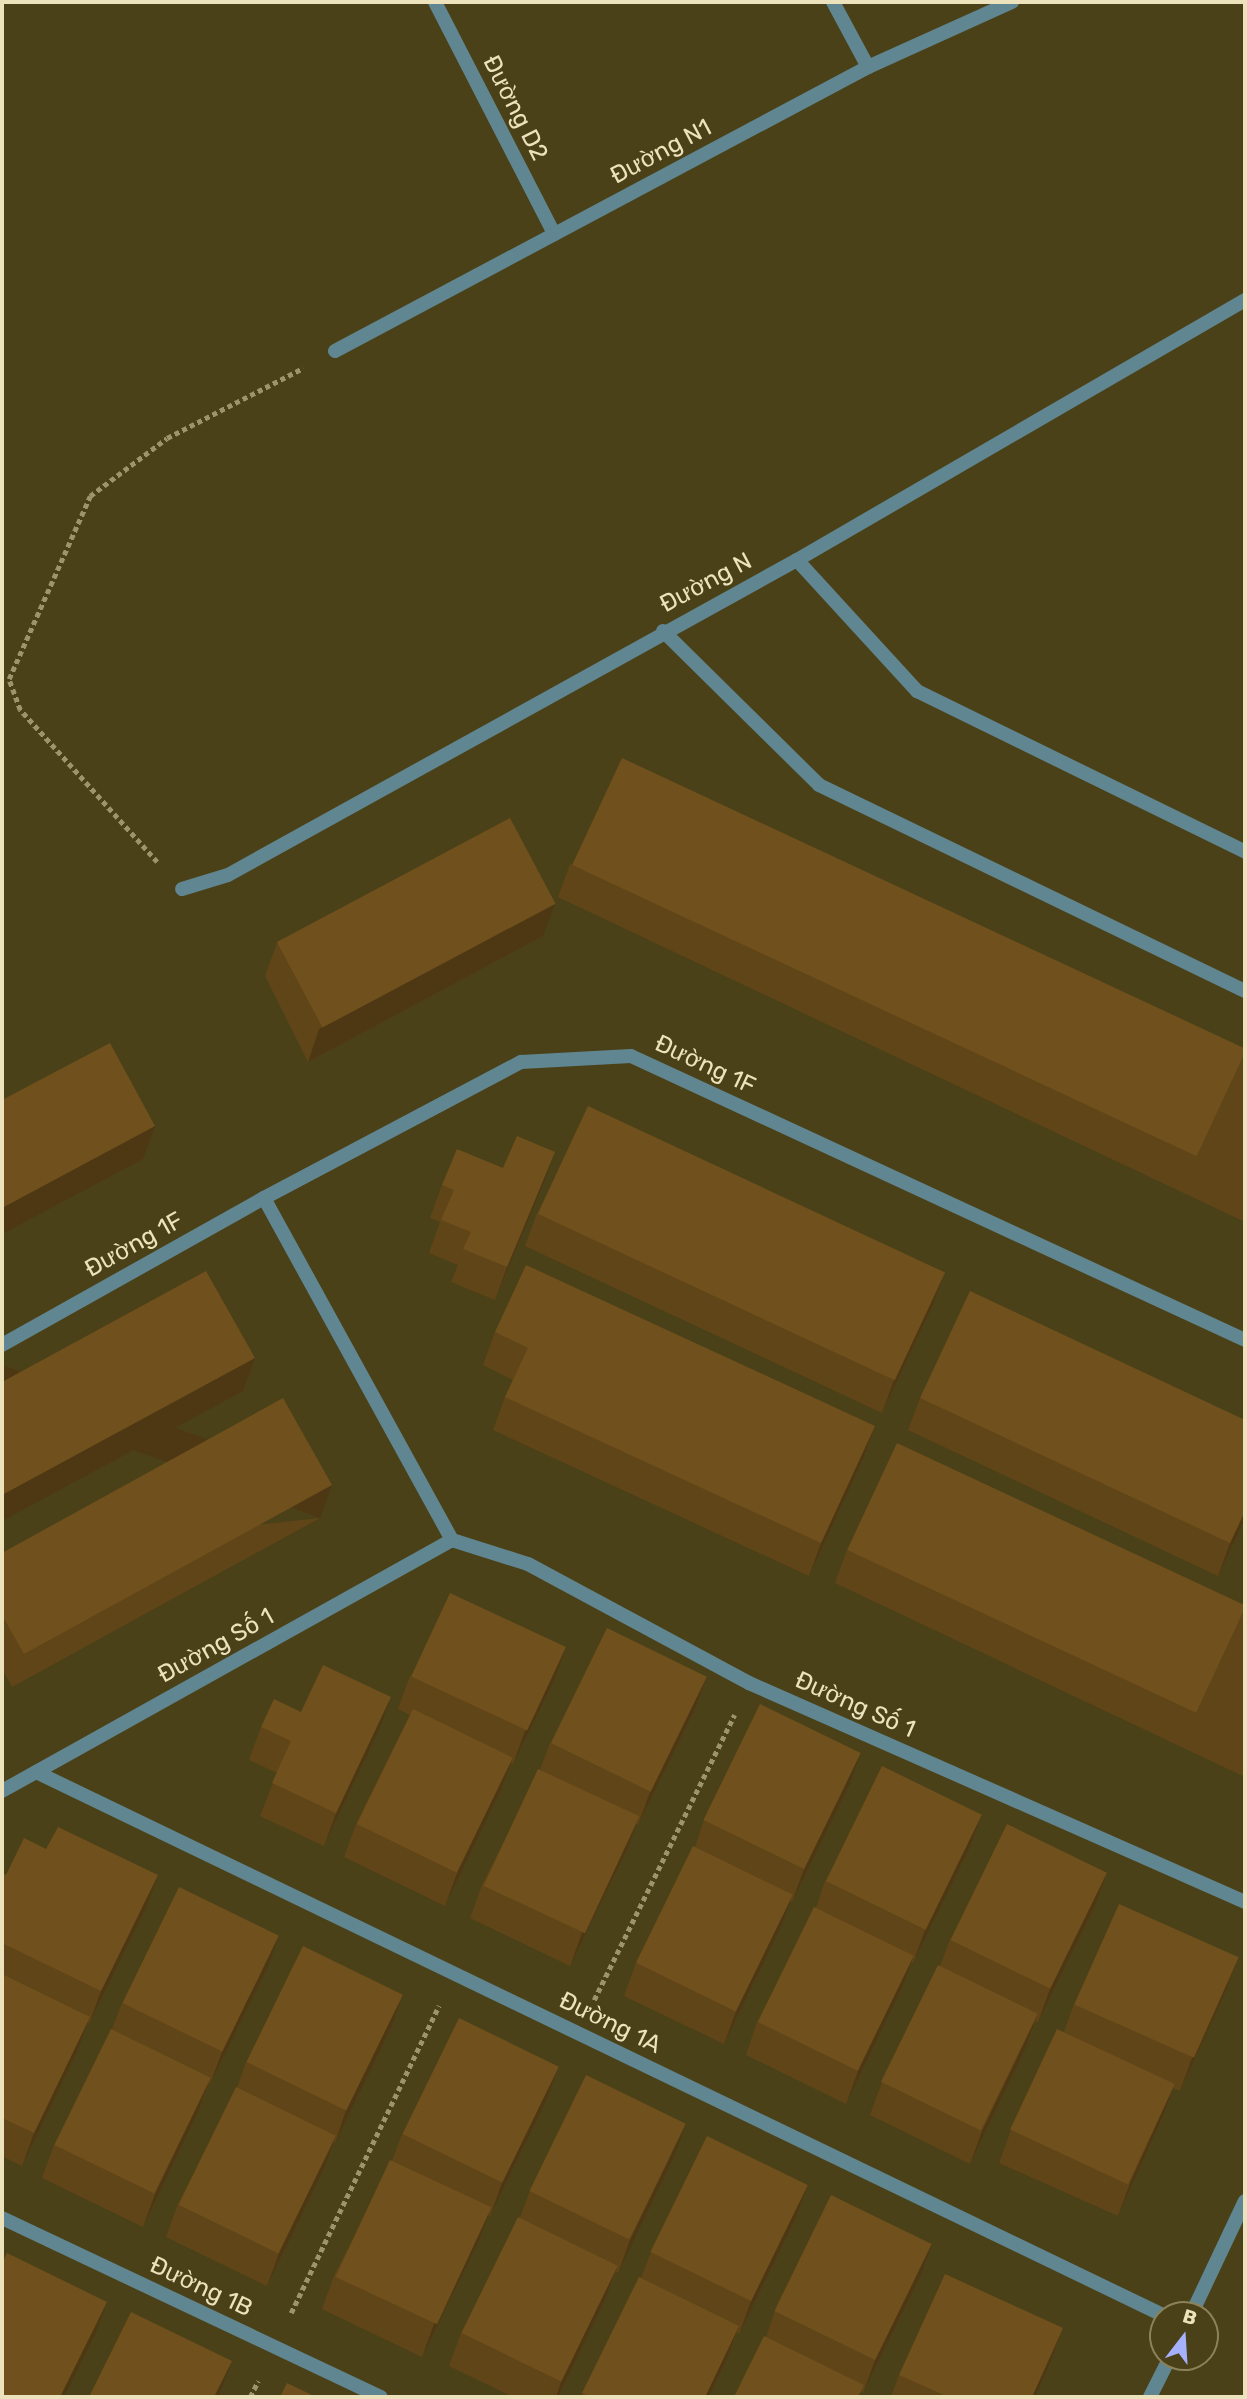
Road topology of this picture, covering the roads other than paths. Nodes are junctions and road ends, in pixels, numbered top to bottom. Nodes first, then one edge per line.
1 (435, 2) edge
2 (834, 2) edge
3 (1012, 2) edge
4 (868, 67) junction
5 (554, 234) junction
6 (1245, 300) edge
7 (335, 351) road end
8 (797, 560) junction
9 (663, 631) junction
10 (1245, 852) edge
11 (181, 889) road end
12 (1245, 992) edge
13 (264, 1198) junction
14 (1245, 1340) edge
15 (2, 1345) edge
16 (452, 1541) junction
17 (36, 1772) junction
18 (2, 1790) edge
19 (1245, 1902) edge
20 (1245, 2201) edge
21 (2, 2218) edge
22 (1198, 2301) edge
23 (1149, 2308) edge
24 (1163, 2371) edge
25 (382, 2397) edge
26 (1150, 2397) edge

1 - 5 street, Đường D2
2 - 4 street
3 - 4 street, Đường N1
4 - 5 street, Đường N1
5 - 7 street, Đường N1
6 - 8 street, Đường N
8 - 9 street, Đường N
8 - 10 street
9 - 11 street, Đường N
9 - 12 street
13 - 14 street, Đường 1F
13 - 15 street, Đường 1F
13 - 16 street
16 - 17 street, Đường Số 1
16 - 19 street, Đường Số 1
17 - 18 street, Đường Số 1
17 - 23 street, Đường 1A
20 - 22 street
21 - 25 street, Đường 1B
24 - 26 street

